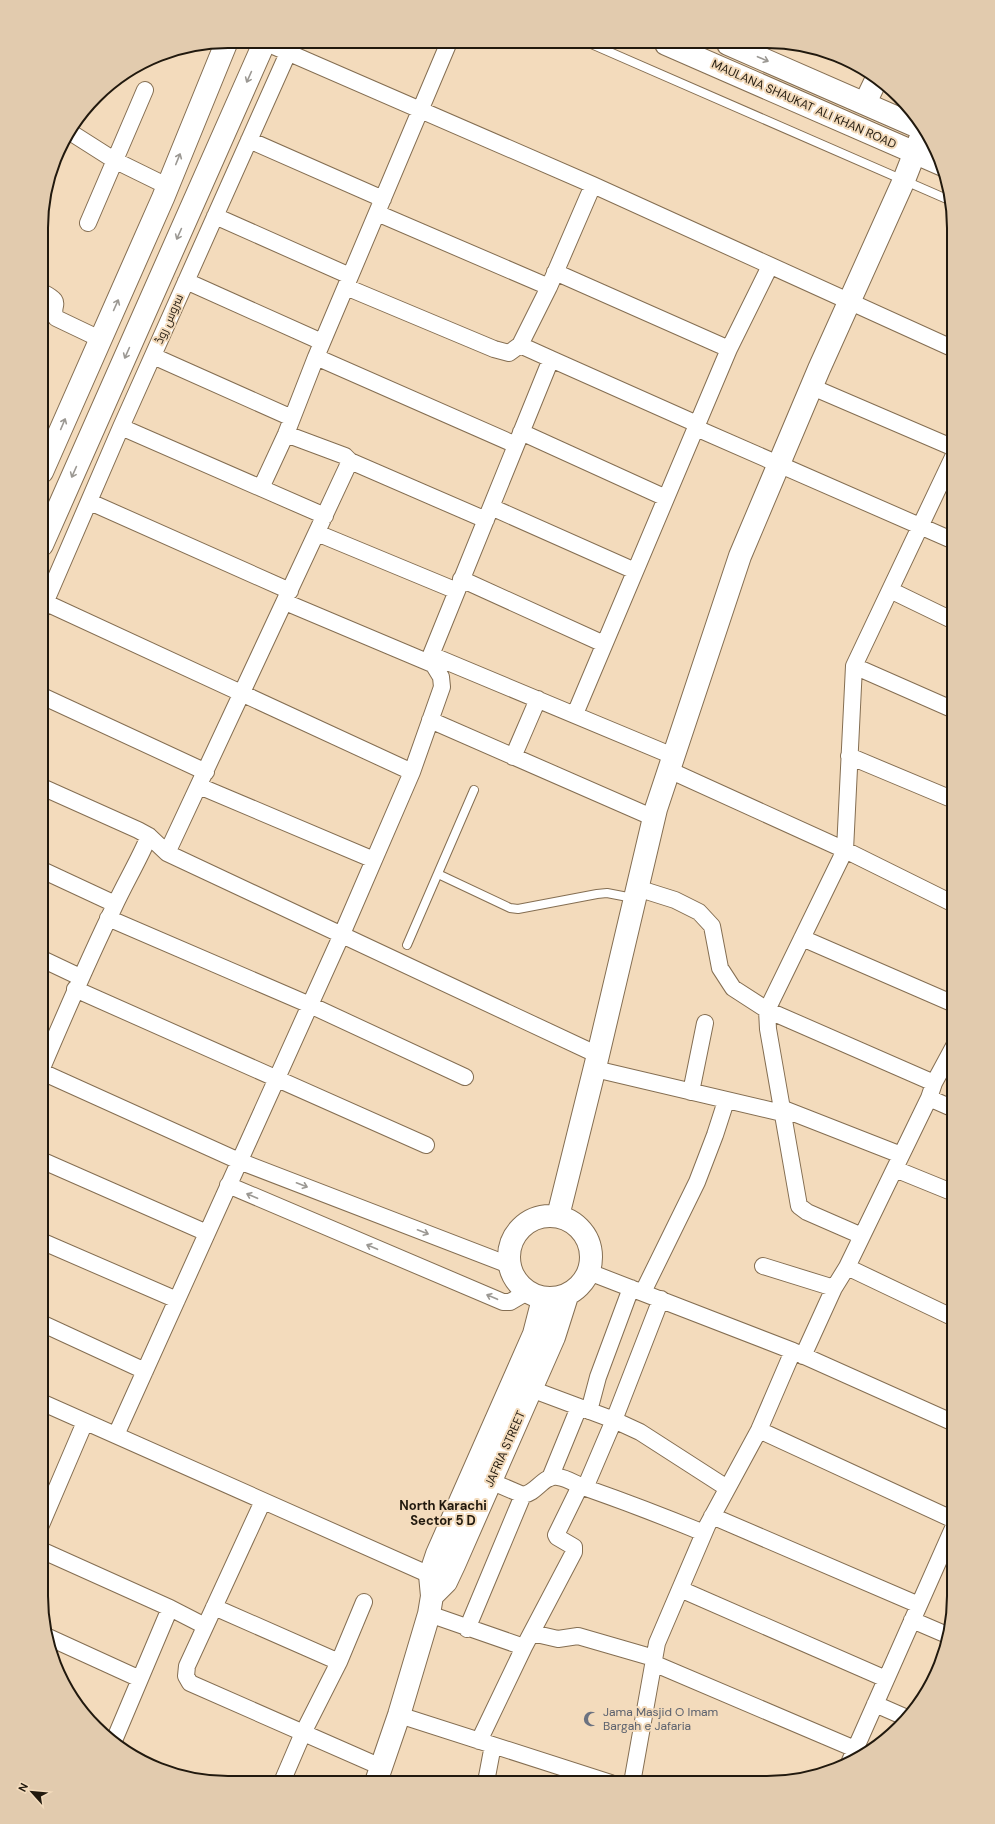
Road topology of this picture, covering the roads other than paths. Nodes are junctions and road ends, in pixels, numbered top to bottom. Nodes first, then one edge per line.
1 (224, 48) edge
2 (261, 48) edge
3 (278, 48) edge
4 (446, 48) edge
5 (600, 48) edge
6 (675, 48) edge
7 (737, 48) edge
8 (288, 53) junction
9 (874, 83) edge
10 (145, 90) dead end
11 (865, 103) junction
12 (420, 111) junction
13 (915, 126) edge
14 (74, 135) edge
15 (922, 137) edge
16 (249, 140) junction
17 (916, 153) junction
18 (114, 160) junction
19 (934, 161) edge
20 (904, 180) junction
21 (593, 185) junction
22 (165, 192) junction
23 (944, 198) edge
24 (380, 206) junction
25 (190, 211) junction
26 (215, 216) junction
27 (88, 223) dead end
28 (770, 266) junction
29 (552, 280) junction
30 (186, 281) junction
31 (348, 282) junction
32 (48, 295) edge
33 (849, 302) junction
34 (100, 339) junction
35 (322, 342) junction
36 (520, 345) junction
37 (947, 346) edge
38 (728, 349) junction
39 (153, 356) junction
40 (316, 357) junction
41 (551, 359) junction
42 (812, 387) junction
43 (292, 418) junction
44 (696, 426) junction
45 (121, 427) junction
46 (286, 434) junction
47 (519, 439) junction
48 (947, 445) edge
49 (48, 458) edge
50 (350, 461) junction
51 (779, 464) junction
52 (947, 470) edge
53 (261, 488) junction
54 (666, 498) junction
55 (90, 502) junction
56 (488, 514) junction
57 (325, 516) junction
58 (921, 527) junction
59 (48, 531) edge
60 (317, 533) junction
61 (947, 538) edge
62 (635, 571) junction
63 (459, 585) junction
64 (890, 590) junction
65 (48, 594) edge
66 (287, 597) junction
67 (48, 607) edge
68 (947, 618) edge
69 (604, 644) junction
70 (432, 660) junction
71 (854, 666) junction
72 (242, 695) junction
73 (48, 699) edge
74 (538, 699) junction
75 (947, 707) edge
76 (575, 714) junction
77 (430, 720) junction
78 (849, 756) junction
79 (513, 757) junction
80 (671, 763) junction
81 (412, 772) junction
82 (202, 779) junction
83 (48, 790) edge
84 (474, 790) dead end
85 (947, 797) edge
86 (654, 818) junction
87 (149, 836) junction
88 (845, 850) junction
89 (167, 853) junction
90 (374, 860) junction
91 (48, 874) edge
92 (438, 874) junction
93 (636, 893) junction
94 (947, 901) edge
95 (111, 911) junction
96 (342, 934) junction
97 (802, 938) junction
98 (407, 944) dead end
99 (48, 963) edge
100 (78, 983) junction
101 (947, 1001) edge
102 (310, 1005) junction
103 (768, 1010) junction
104 (704, 1023) dead end
105 (48, 1054) edge
106 (947, 1060) edge
107 (596, 1062) junction
108 (48, 1075) edge
109 (465, 1077) dead end
110 (276, 1079) junction
111 (932, 1091) junction
112 (691, 1092) junction
113 (726, 1101) junction
114 (947, 1103) edge
115 (782, 1110) junction
116 (426, 1144) dead end
117 (239, 1161) junction
118 (898, 1162) junction
119 (48, 1163) edge
120 (228, 1186) junction
121 (947, 1188) edge
122 (558, 1216) junction
123 (207, 1233) junction
124 (862, 1236) junction
125 (48, 1244) edge
126 (509, 1265) junction
127 (763, 1266) dead end
128 (847, 1267) junction
129 (589, 1272) junction
130 (834, 1288) junction
131 (637, 1290) junction
132 (535, 1295) junction
133 (566, 1296) junction
134 (661, 1299) junction
135 (177, 1300) junction
136 (947, 1315) edge
137 (48, 1326) edge
138 (798, 1353) junction
139 (145, 1371) junction
140 (531, 1389) junction
141 (48, 1405) edge
142 (584, 1409) junction
143 (947, 1417) edge
144 (614, 1420) junction
145 (86, 1422) junction
146 (760, 1430) junction
147 (116, 1436) junction
148 (498, 1439) junction
149 (550, 1478) junction
150 (490, 1481) junction
151 (582, 1487) junction
152 (727, 1488) junction
153 (523, 1495) junction
154 (263, 1501) junction
155 (48, 1509) edge
156 (712, 1516) junction
157 (947, 1517) edge
158 (704, 1533) junction
159 (947, 1542) edge
160 (48, 1553) edge
161 (680, 1589) junction
162 (434, 1592) junction
163 (364, 1602) dead end
164 (919, 1605) junction
165 (214, 1607) junction
166 (170, 1608) junction
167 (912, 1620) junction
168 (205, 1626) junction
169 (466, 1628) junction
170 (532, 1633) junction
171 (943, 1633) edge
172 (53, 1639) edge
173 (524, 1647) junction
174 (654, 1661) junction
175 (339, 1662) junction
176 (140, 1679) junction
177 (886, 1679) junction
178 (875, 1704) junction
179 (398, 1715) junction
180 (901, 1716) edge
181 (303, 1733) junction
182 (116, 1737) edge
183 (486, 1743) junction
184 (854, 1754) edge
185 (852, 1755) edge
186 (378, 1774) edge
187 (285, 1776) edge
188 (486, 1776) edge
189 (593, 1776) edge
190 (633, 1776) edge

22 -> 1 street
2 -> 25 street
3 - 8 street
4 - 12 street
5 - 20 lane
6 - 17 street, MAULANA SHAUKAT ALI KHAN ROAD
7 -> 11 street, MAULANA SHAUKAT ALI KHAN ROAD
8 - 12 street
8 - 16 street, سروس روڈ
9 - 11 street
10 - 18 street
11 - 13 street, MAULANA SHAUKAT ALI KHAN ROAD
12 - 21 street
12 - 24 street
14 - 18 street
15 - 17 street
16 - 24 street
16 - 26 street, سروس روڈ
17 - 19 street, MAULANA SHAUKAT ALI KHAN ROAD
17 - 20 street
18 - 22 street
18 - 27 street
20 - 23 lane
20 - 33 street
21 - 28 street
21 - 29 street
22 - 25 street
34 -> 22 street
24 - 29 street
24 - 31 street
25 -> 59 street
26 - 30 street, سروس روڈ
26 - 31 street
28 - 33 street
28 - 38 street
29 - 36 street
29 - 38 street
30 - 35 street
30 - 39 street, سروس روڈ
31 - 35 street
31 - 36 street
32 - 34 street
33 - 37 street
33 - 42 street
49 -> 34 street
35 - 40 street
36 - 41 street
38 - 44 street
39 - 43 street
39 - 45 street, سروس روڈ
40 - 43 street
40 - 47 street
41 - 44 street
41 - 47 street
42 - 48 street
42 - 51 street
43 - 46 street
44 - 51 street
44 - 54 street
45 - 53 street
45 - 55 street, سروس روڈ
46 - 50 street
46 - 53 street
47 - 54 street
47 - 56 street
50 - 56 street
50 - 57 street
51 - 58 street
51 - 80 street
52 - 58 street
53 - 57 street
54 - 62 street
55 - 65 street, سروس روڈ
55 - 66 street
56 - 62 street
56 - 63 street
57 - 60 street
58 - 61 street
58 - 64 street
60 - 63 street
60 - 66 street
62 - 69 street
63 - 69 street
63 - 70 street
64 - 68 street
64 - 71 street
66 - 70 street
66 - 72 street
67 - 72 street
69 - 76 street
70 - 74 street
70 - 77 street
71 - 75 street
71 - 78 street
72 - 81 street
72 - 82 street
73 - 82 street
74 - 76 street
74 - 79 street
76 - 80 street
77 - 79 street
77 - 81 street
78 - 85 street
78 - 88 street
79 - 86 street
80 - 86 street
80 - 88 street
81 - 90 street
82 - 89 street
82 - 90 street
83 - 87 street
84 - 92 lane
86 - 93 street
87 - 89 street
87 - 95 street
88 - 94 street
88 - 97 street
89 - 96 street
90 - 96 street
91 - 95 street
92 - 93 lane
92 - 98 lane
93 - 103 street
93 - 107 street
95 - 100 street
95 - 102 street
96 - 102 street
96 - 107 street
97 - 101 street
97 - 103 street
99 - 100 street
100 - 105 street
100 - 110 street
102 - 109 street
102 - 110 street
103 - 111 street
103 - 115 street
104 - 112 street
106 - 111 street
107 - 112 street
107 - 122 street
108 - 117 street
110 - 116 street
110 - 117 street
111 - 114 street
111 - 118 street
112 - 113 street
113 - 115 street
113 - 131 street
115 - 118 street
115 - 124 street
117 - 120 street
117 -> 126 street
118 - 121 street
118 - 124 street
119 - 123 street
120 - 123 street
132 -> 120 street
122 - 126 street
122 - 129 street
123 - 135 street
124 - 128 street
125 - 135 street
126 - 132 street
127 - 130 street
128 - 130 street
128 - 136 street
129 - 131 street
129 - 133 street
130 - 138 street
131 - 134 street
131 - 142 street
132 - 133 street
132 - 148 street, JAFRIA STREET
133 - 140 street, JAFRIA STREET
134 - 138 street
134 - 144 street
135 - 139 street
137 - 139 street
138 - 143 street
138 - 146 street
139 - 147 street
140 - 142 street
140 - 148 street, JAFRIA STREET
141 - 145 street
142 - 144 street
142 - 149 street
144 - 151 street
144 - 152 street
145 - 147 street
145 - 155 street
146 - 152 street
146 - 157 street
147 - 154 street
148 - 150 street, JAFRIA STREET
148 - 162 street, JAFRIA STREET
149 - 151 street
149 - 153 street
150 - 153 street
150 - 162 street, JAFRIA STREET
151 - 158 street
151 - 170 street
152 - 156 street
153 - 169 street
154 - 162 street
154 - 165 street
156 - 158 street
156 - 164 street
158 - 161 street
159 - 164 street
160 - 166 street
161 - 174 street
161 - 177 street
162 - 169 street
162 - 179 street, JAFRIA STREET
163 - 175 street
164 - 167 street
165 - 168 street
165 - 175 street
166 - 168 street
166 - 176 street
167 - 171 street
167 - 177 street
168 - 181 street
169 - 173 street
170 - 173 street
170 - 174 street
172 - 176 street
173 - 183 street
174 - 185 street
174 - 190 street
175 - 181 street
176 - 182 street
177 - 178 street
178 - 180 street
178 - 184 street
179 - 183 street
179 - 186 street, JAFRIA STREET
181 - 186 street
181 - 187 street
183 - 188 street
183 - 189 street

